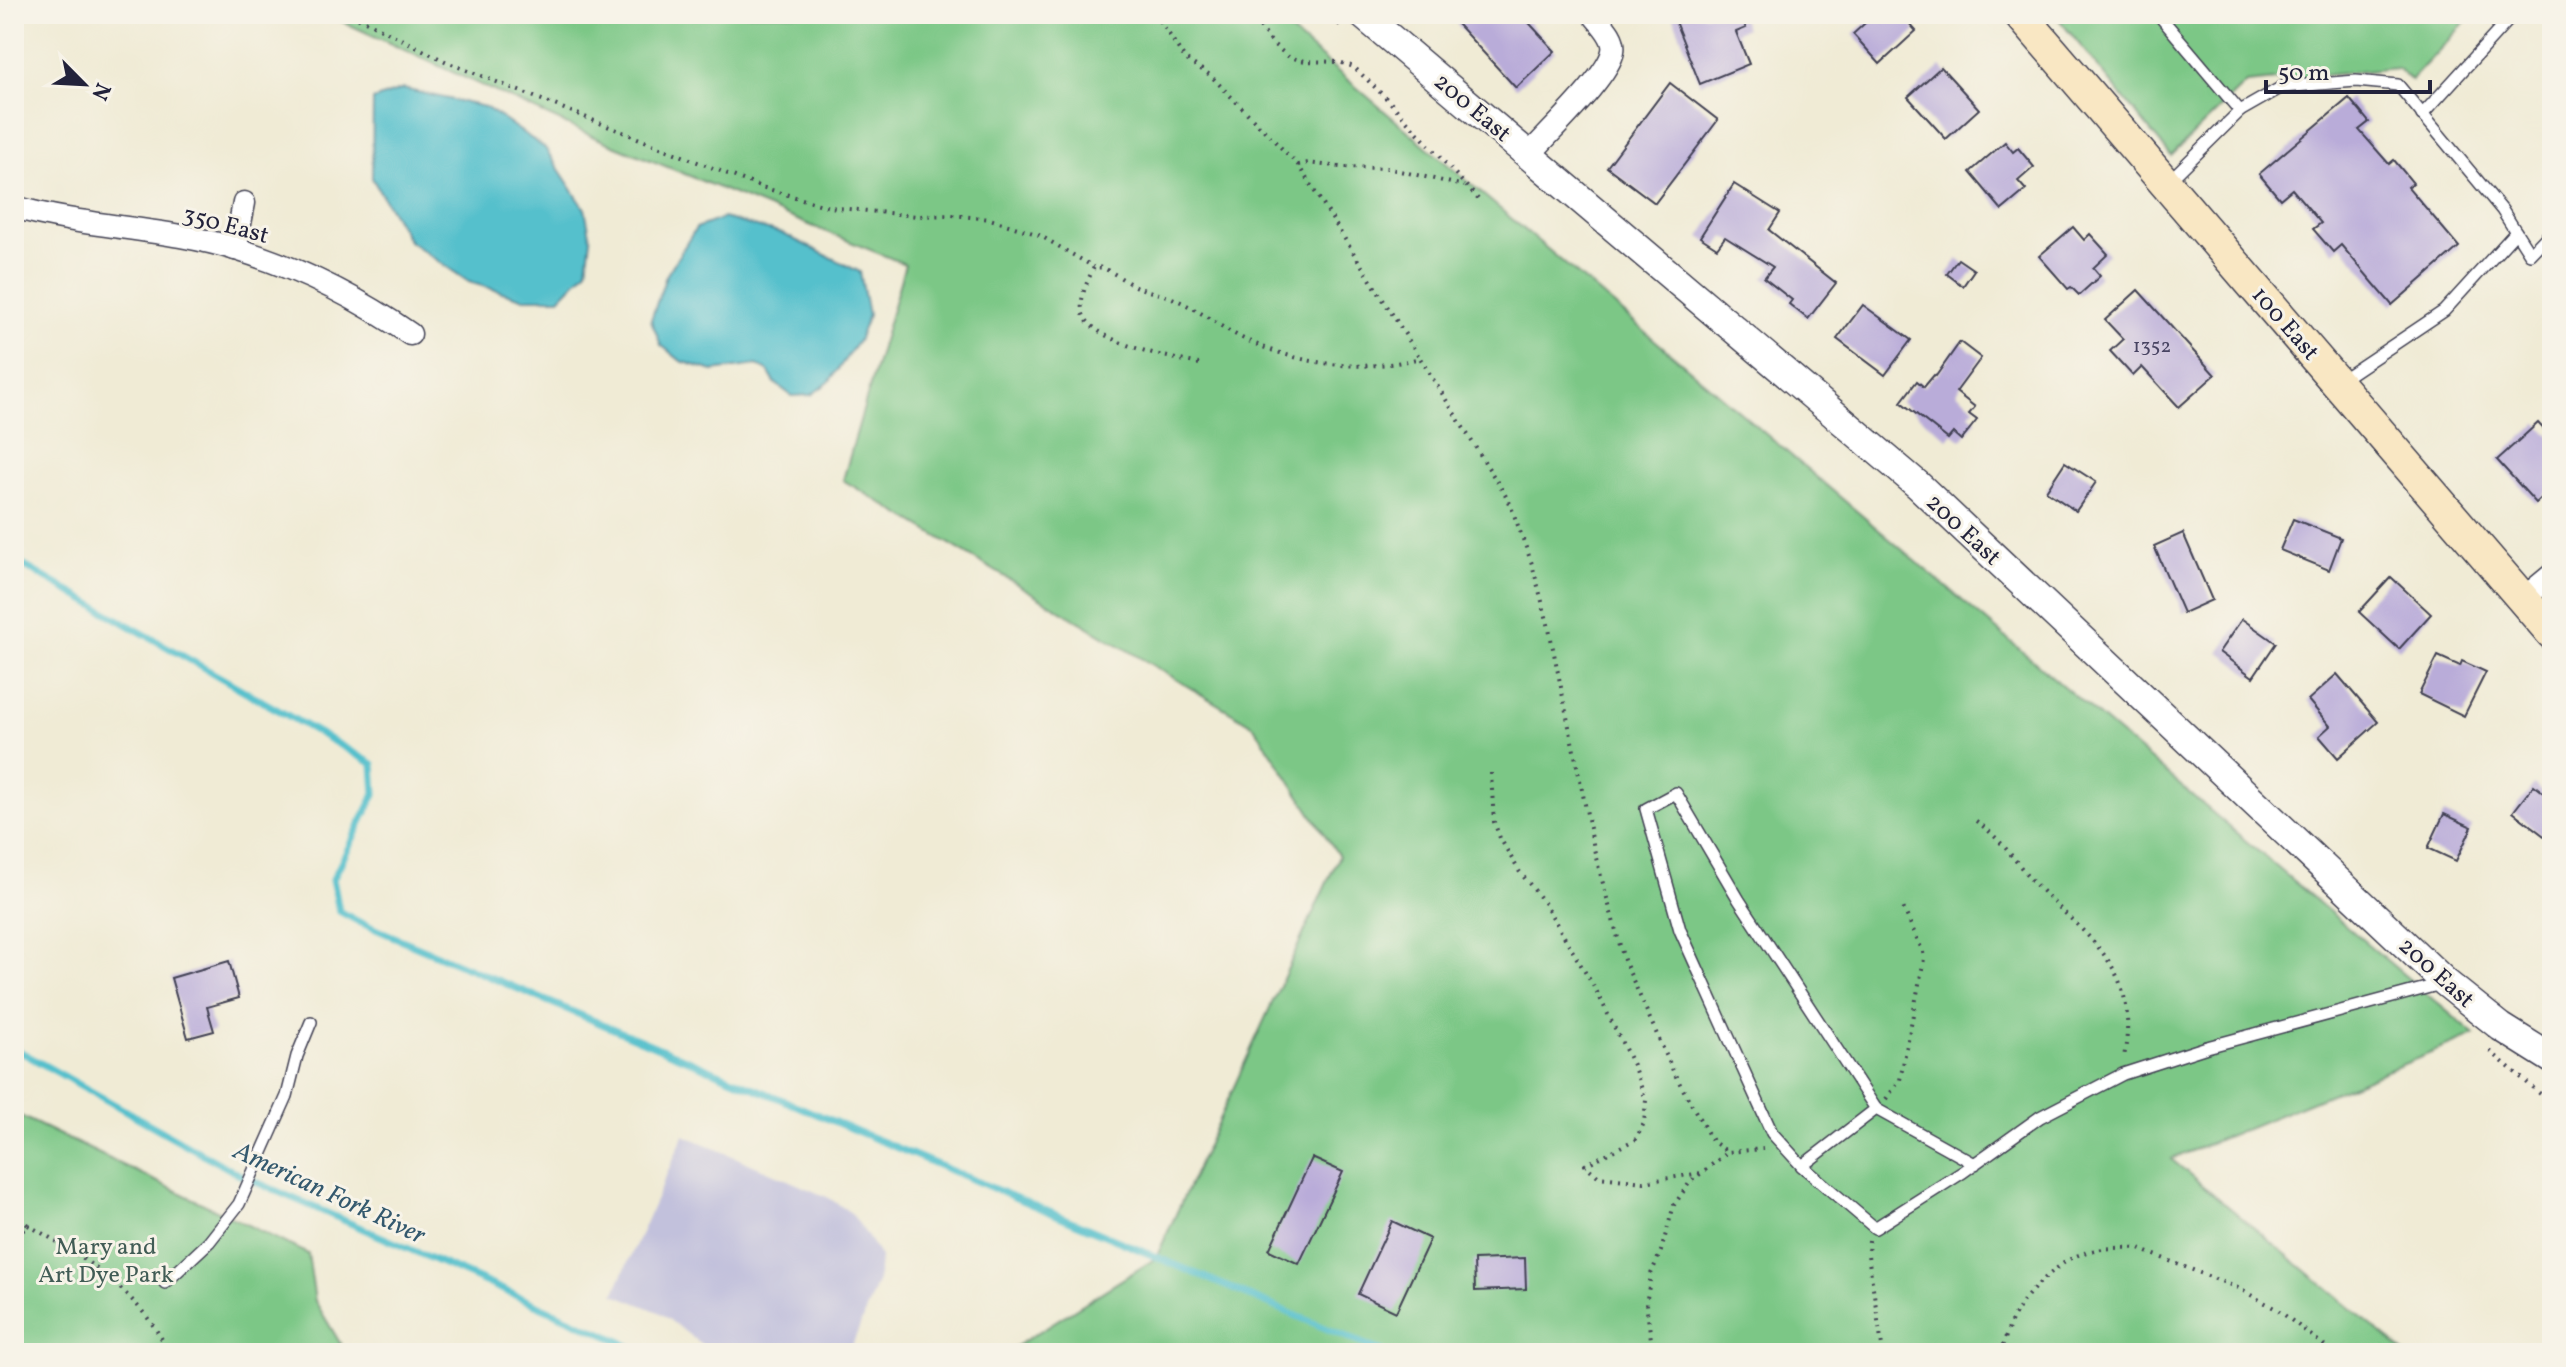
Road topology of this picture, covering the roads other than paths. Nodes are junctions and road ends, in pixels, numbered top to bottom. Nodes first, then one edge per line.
1 (1362, 14) edge
2 (1593, 14) edge
3 (2158, 14) edge
4 (2514, 14) edge
5 (2022, 15) edge
6 (2240, 111) junction
7 (2422, 115) junction
8 (1530, 154) junction
9 (2167, 183) junction
10 (244, 203) dead end
11 (14, 207) edge
12 (2552, 231) edge
13 (2516, 232) junction
14 (235, 249) junction
15 (410, 334) dead end
16 (2337, 382) junction
17 (2552, 575) edge
18 (2523, 599) junction
19 (2552, 633) edge
20 (2446, 983) junction
21 (311, 1022) dead end
22 (2552, 1059) edge
23 (1876, 1109) junction
24 (1975, 1164) junction
25 (1802, 1166) junction
26 (165, 1283) dead end

1 - 8 street, 200 East
2 - 8 street
3 - 6 lane
4 - 7 lane
5 - 9 main road, 100 East
6 - 7 lane
6 - 9 lane
7 - 13 lane
8 - 20 street, 200 East
9 - 16 main road, 100 East
10 - 14 street
11 - 14 street, 350 East
12 - 13 lane
13 - 16 lane
14 - 15 street, 350 East
16 - 18 main road, 100 East
17 - 18 street
18 - 19 main road, 100 East
20 - 22 street, 200 East
20 - 24 lane
21 - 26 lane
23 - 24 lane
23 - 25 lane
23 - 25 lane
24 - 25 lane

